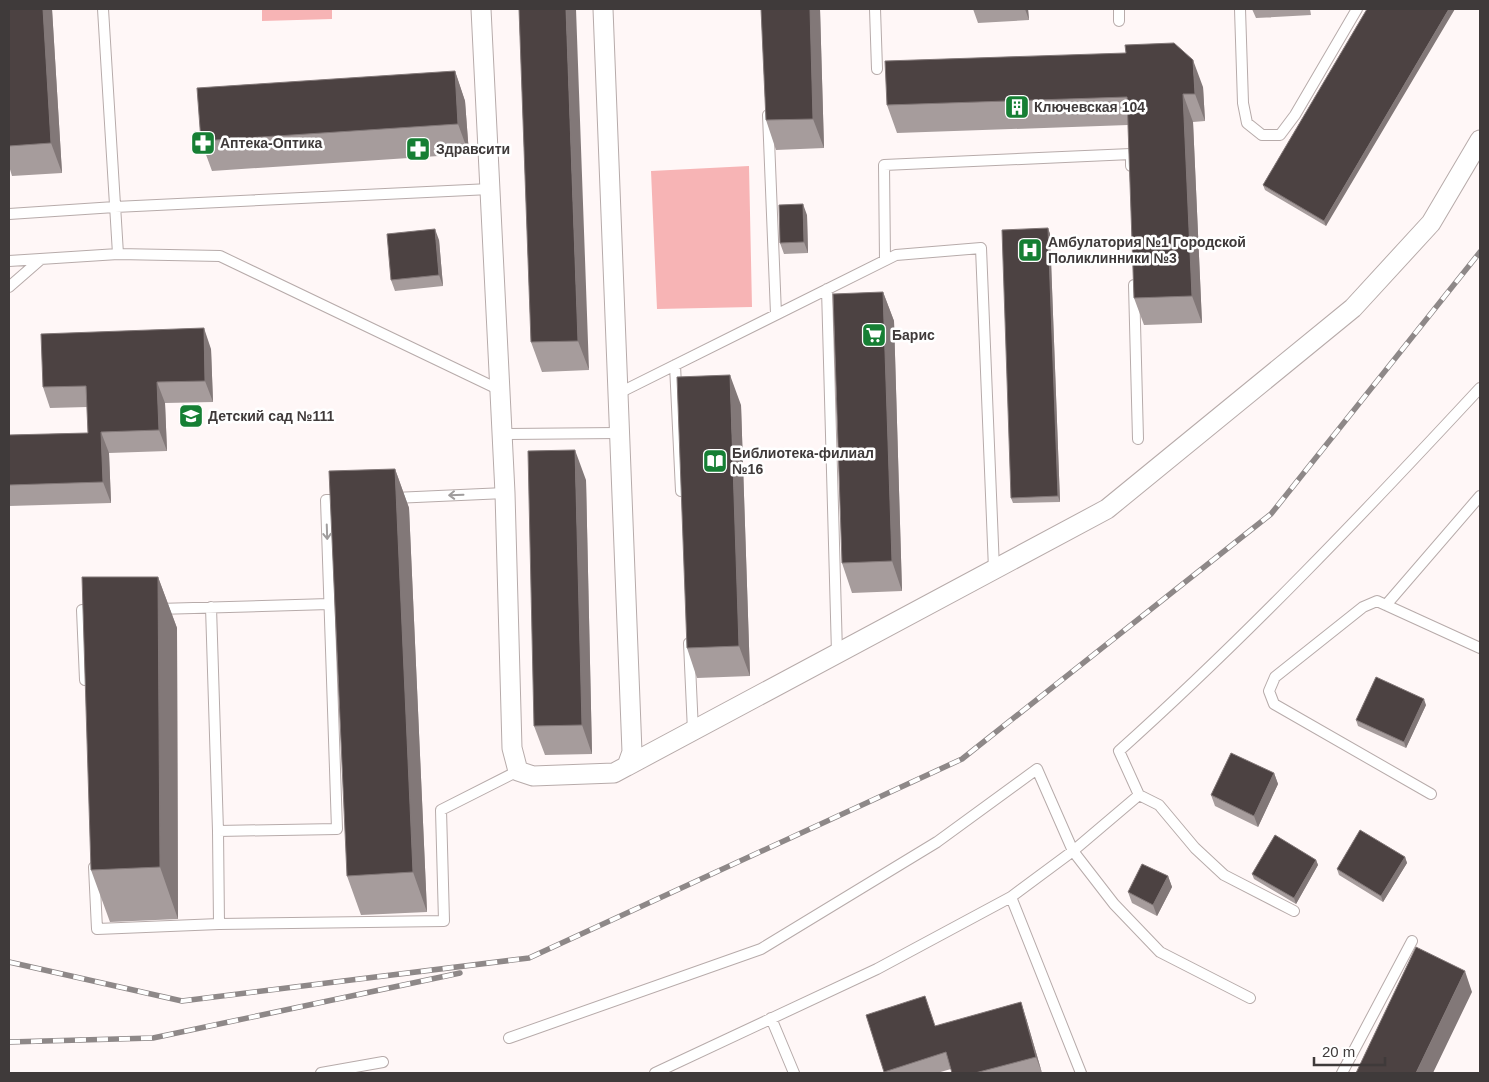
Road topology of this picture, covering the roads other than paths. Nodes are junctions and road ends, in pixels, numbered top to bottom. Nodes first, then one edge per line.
1 (103, 9) edge
2 (481, 9) edge
3 (603, 9) edge
4 (875, 9) edge
5 (1119, 9) edge
6 (1240, 9) edge
7 (1357, 9) edge
8 (1119, 21) dead end
9 (877, 69) dead end
10 (768, 107) edge
11 (1480, 140) edge
12 (1131, 174) edge
13 (490, 189) junction
14 (115, 207) junction
15 (9, 214) edge
16 (118, 254) junction
17 (40, 260) junction
18 (885, 260) junction
19 (9, 261) edge
20 (1134, 272) edge
21 (9, 287) edge
22 (827, 289) junction
23 (776, 314) junction
24 (675, 365) junction
25 (1480, 388) edge
26 (500, 390) junction
27 (617, 394) junction
28 (618, 432) junction
29 (502, 434) junction
30 (1138, 439) dead end
31 (505, 493) junction
32 (1480, 496) edge
33 (386, 498) edge
34 (356, 499) edge
35 (682, 503) edge
36 (994, 569) junction
37 (329, 604) junction
38 (1386, 605) junction
39 (211, 607) junction
40 (151, 609) edge
41 (102, 610) edge
42 (688, 632) edge
43 (1480, 648) edge
44 (838, 653) junction
45 (86, 690) edge
46 (693, 730) junction
47 (628, 766) junction
48 (518, 771) junction
49 (1431, 794) dead end
50 (1139, 795) junction
51 (218, 831) junction
52 (1073, 851) junction
53 (93, 858) edge
54 (1011, 897) junction
55 (1294, 911) dead end
56 (218, 924) junction
57 (1412, 941) dead end
58 (1250, 998) dead end
59 (771, 1018) junction
60 (509, 1038) dead end
61 (384, 1062) dead end
62 (322, 1073) edge
63 (654, 1073) edge
64 (794, 1073) edge
65 (1081, 1073) edge
66 (1342, 1073) edge

1 - 14 lane
2 - 13 street
3 - 27 street
4 - 9 lane
5 - 8 lane
6 - 7 lane
10 - 23 lane
11 - 36 street
12 - 18 lane
13 - 14 lane
13 - 26 street
14 - 15 lane
14 - 16 lane
16 - 17 lane
16 - 26 lane
17 - 19 lane
17 - 21 lane
18 - 22 lane
18 - 36 lane
20 - 30 lane
22 - 23 lane
22 - 44 lane
23 - 24 lane
24 - 27 lane
24 - 35 lane
25 - 50 lane
26 - 29 street
27 - 28 street
28 - 29 lane
28 - 47 street
29 - 31 street
31 -> 33 lane
31 - 48 street
32 - 38 lane
34 -> 37 lane
36 - 44 street
37 - 39 lane
37 - 51 lane
38 - 43 lane
38 - 49 lane
39 - 40 lane
39 - 51 lane
41 - 45 lane
42 - 46 lane
44 - 46 street
46 - 47 street
47 - 48 street
48 - 56 lane
50 - 52 lane
50 - 55 lane
51 - 56 lane
52 - 54 lane
52 - 58 lane
52 - 60 lane
53 - 56 lane
54 - 59 lane
54 - 65 lane
57 - 66 lane
59 - 63 lane
59 - 64 lane
61 - 62 lane

